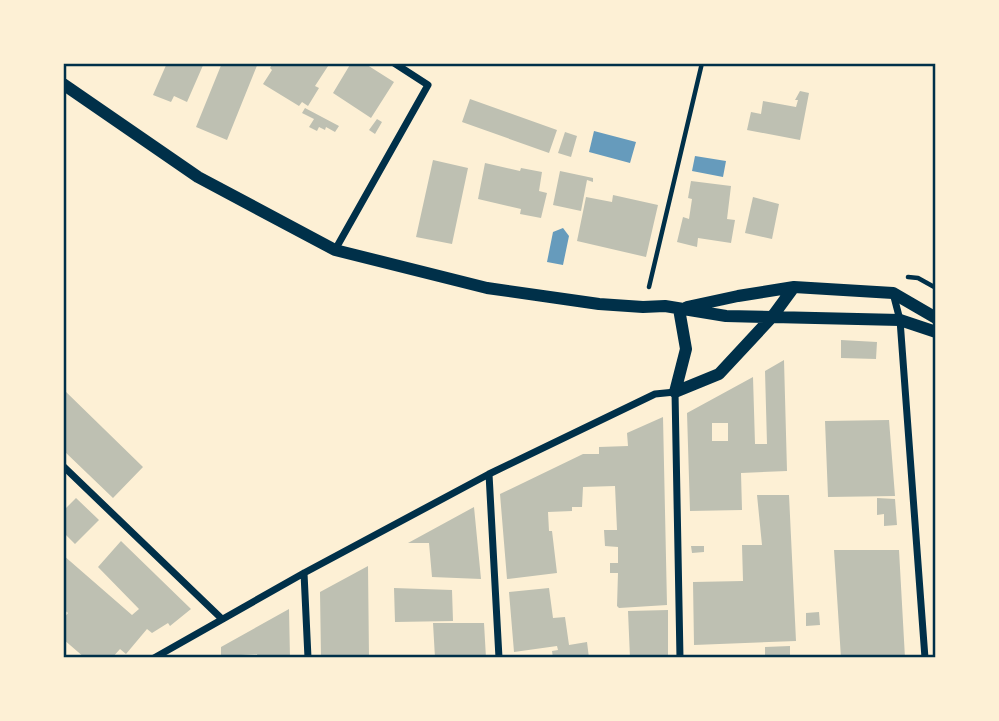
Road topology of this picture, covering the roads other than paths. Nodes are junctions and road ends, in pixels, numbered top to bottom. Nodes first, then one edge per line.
1 (394, 63) edge
2 (63, 84) edge
3 (335, 250) junction
4 (794, 287) junction
5 (893, 293) junction
6 (680, 309) junction
7 (772, 317) junction
8 (936, 318) edge
9 (900, 320) junction
10 (936, 332) edge
11 (675, 392) junction
12 (63, 466) edge
13 (489, 474) junction
14 (304, 573) junction
15 (222, 619) junction
16 (154, 658) edge
17 (308, 658) edge
18 (499, 658) edge
19 (680, 658) edge
20 (925, 658) edge

1 - 3 street
2 - 3 street
3 - 6 street
4 - 5 street
4 - 6 street
4 - 7 street
5 - 8 street
5 - 9 street
6 - 7 street
6 - 11 street
7 - 9 street
7 - 11 street
9 - 10 street
9 - 20 street
11 - 13 street
11 - 19 street
12 - 15 street
13 - 14 street
13 - 18 street
14 - 15 street
14 - 17 street
15 - 16 street

